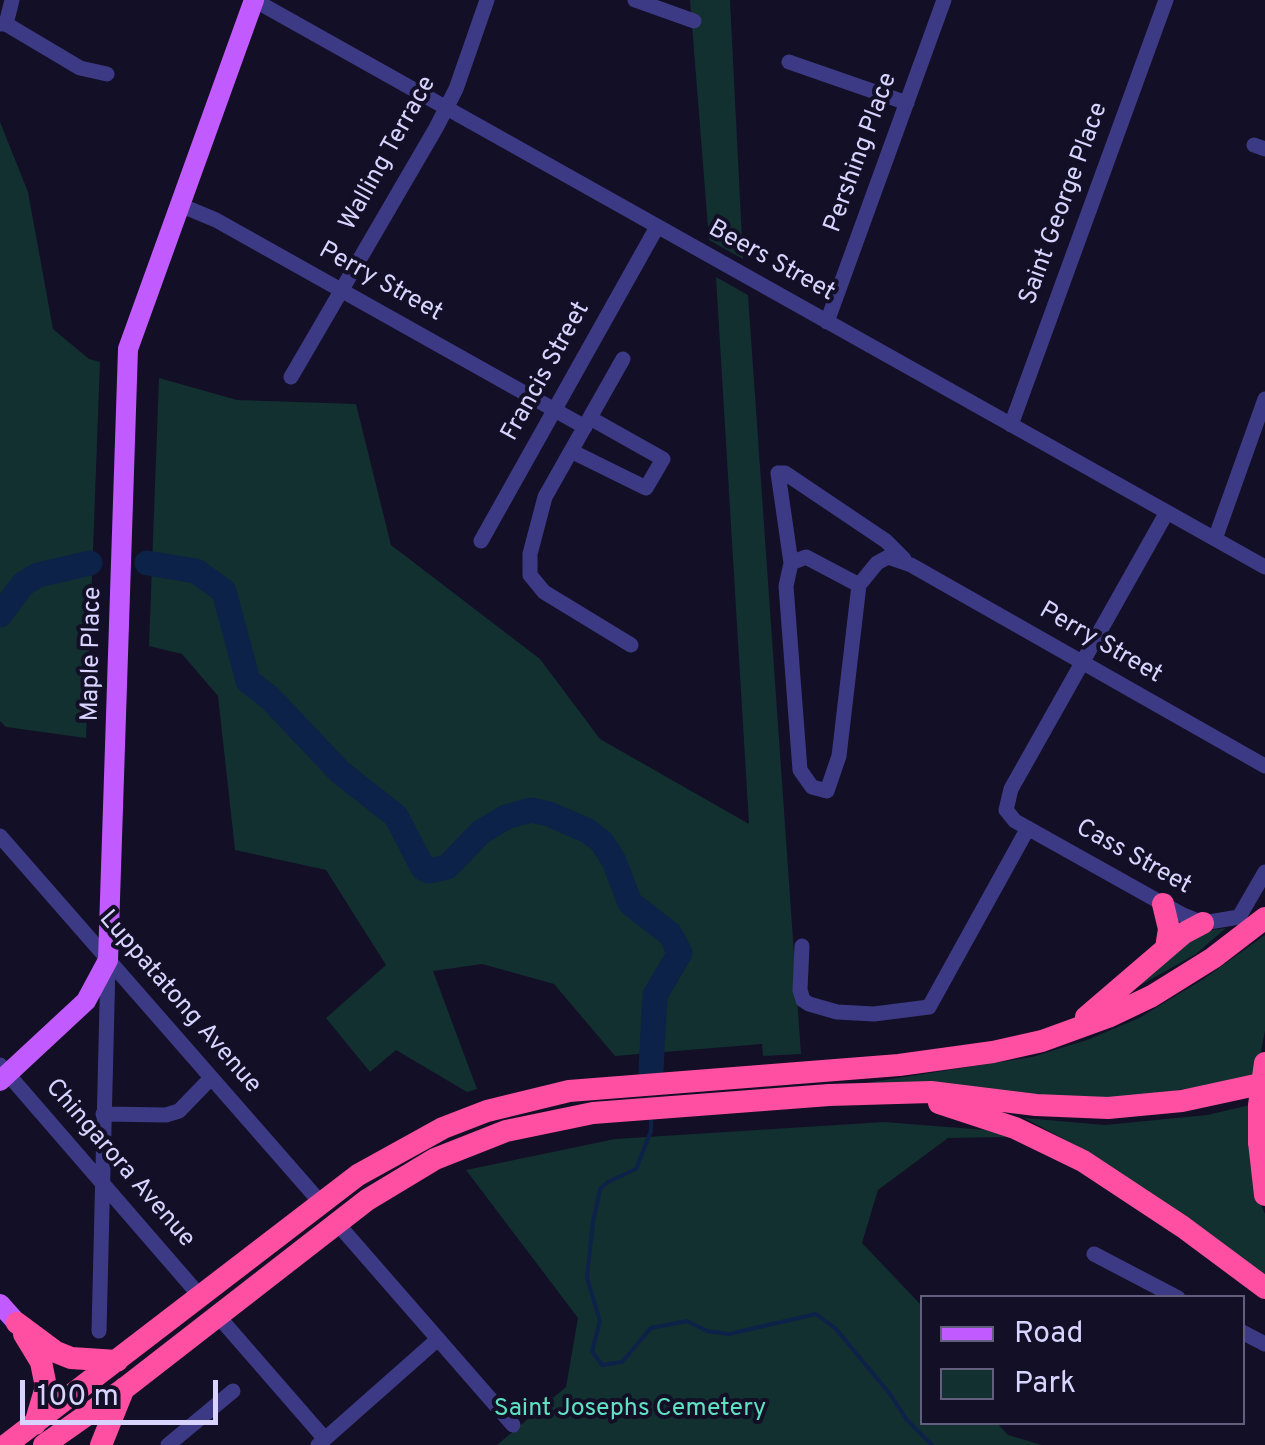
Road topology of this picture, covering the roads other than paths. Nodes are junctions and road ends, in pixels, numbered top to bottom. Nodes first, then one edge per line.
1 (12, 0) edge
2 (254, 0) edge
3 (487, 0) edge
4 (635, 0) edge
5 (944, 0) edge
6 (1166, 0) edge
7 (694, 21) dead end
8 (3, 24) edge
9 (789, 62) dead end
10 (107, 74) dead end
11 (906, 103) junction
12 (446, 108) junction
13 (180, 205) junction
14 (657, 227) junction
15 (342, 290) junction
16 (827, 322) junction
17 (623, 359) dead end
18 (291, 377) dead end
19 (1265, 399) edge
20 (554, 410) junction
21 (587, 423) junction
22 (1011, 426) junction
23 (571, 451) junction
24 (1167, 512) junction
25 (1215, 539) junction
26 (480, 541) dead end
27 (791, 563) junction
28 (910, 566) junction
29 (1265, 567) edge
30 (859, 585) junction
31 (631, 645) dead end
32 (1083, 662) junction
33 (1265, 766) edge
34 (1028, 828) junction
35 (0, 836) edge
36 (1265, 872) edge
37 (1164, 904) junction
38 (1203, 922) junction
39 (1252, 922) edge
40 (802, 946) dead end
41 (1166, 948) junction
42 (108, 960) junction
43 (1064, 1034) junction
44 (1265, 1063) edge
45 (3, 1074) edge
46 (211, 1078) junction
47 (1265, 1083) edge
48 (908, 1092) junction
49 (103, 1114) junction
50 (101, 1181) junction
51 (1265, 1195) edge
52 (320, 1203) junction
53 (336, 1222) junction
54 (1094, 1254) dead end
55 (1265, 1288) edge
56 (1172, 1295) edge
57 (200, 1296) junction
58 (0, 1304) edge
59 (218, 1316) junction
60 (16, 1323) junction
61 (100, 1330) dead end
62 (438, 1339) junction
63 (116, 1361) junction
64 (124, 1388) junction
65 (233, 1390) dead end
66 (512, 1425) dead end
67 (40, 1434) edge
68 (321, 1442) edge
69 (6, 1445) edge
70 (100, 1445) edge
71 (168, 1445) edge

1 - 8 street
2 - 12 street, Beers Street
2 - 13 main road, Maple Place
3 - 12 street, Walling Terrace
4 - 7 street
5 - 11 street, Pershing Place
6 - 22 street, Saint George Place
8 - 10 street
9 - 11 street
11 - 16 street, Pershing Place
12 - 14 street, Beers Street
12 - 15 street, Walling Terrace
13 - 15 street, Perry Street
13 - 42 main road, Maple Place
14 - 16 street, Beers Street
14 - 20 street, Francis Street
15 - 18 street, Walling Terrace
15 - 20 street, Perry Street
16 - 22 street, Beers Street
17 - 21 street
19 - 25 street
20 - 21 street, Perry Street
20 - 26 street, Francis Street
21 - 23 street
21 - 23 street, Perry Street
22 - 24 street, Beers Street
23 - 31 street
24 - 25 street, Beers Street
24 - 32 street
25 - 29 street, Beers Street
27 - 28 street, Perry Street
27 - 30 street
27 - 30 street
28 - 30 street
28 - 32 street, Perry Street
32 - 33 street, Perry Street
32 - 34 street, Cass Street
34 - 37 street, Cass Street
34 - 40 street
35 - 42 street, Luppatatong Avenue
36 - 39 street
37 - 38 street, Cass Street
37 - 41 highway
38 - 39 street, Cass Street
38 - 41 highway
39 - 43 highway
41 - 43 highway
42 - 45 main road
42 - 46 street, Luppatatong Avenue
42 - 49 street, Maple Place
43 - 52 highway
44 - 51 highway, bridge
45 - 50 street, Chingarora Avenue
46 - 49 street
46 - 52 street, Luppatatong Avenue
47 - 48 highway
48 - 53 highway
48 - 55 highway
49 - 50 street, Maple Place
50 - 57 street, Chingarora Avenue
50 - 61 street, Maple Place
52 - 57 highway
53 - 59 highway
53 - 62 street
54 - 56 street
57 - 63 highway
58 - 60 main road
59 - 64 highway
59 - 68 street
60 - 63 highway
60 - 67 highway
62 - 66 street
62 - 68 street
63 - 67 highway
64 - 67 highway
64 - 70 highway
65 - 71 street
67 - 69 highway

